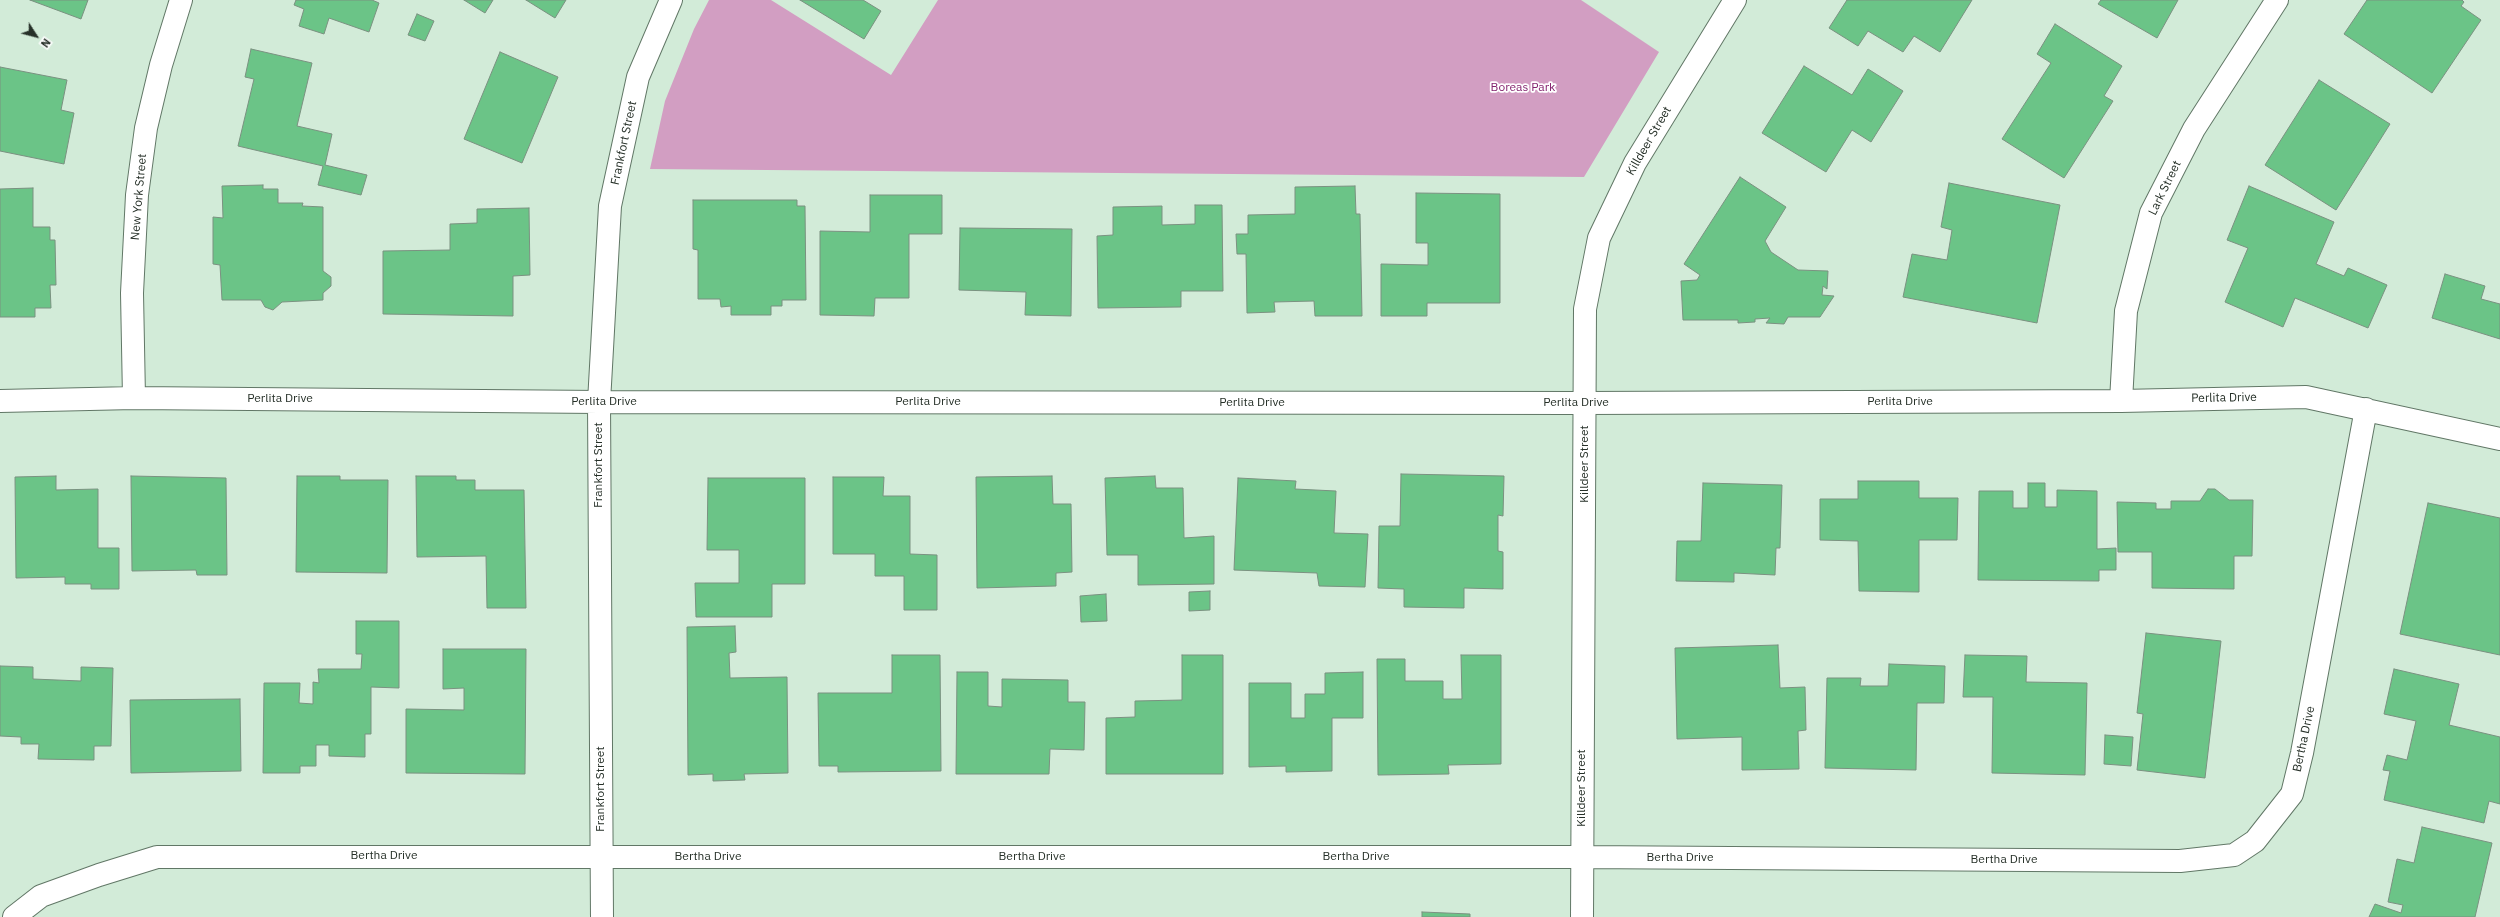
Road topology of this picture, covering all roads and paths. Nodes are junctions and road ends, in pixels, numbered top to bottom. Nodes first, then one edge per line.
1 (181, 0) edge
2 (671, 0) edge
3 (1735, 0) edge
4 (2277, 0) edge
5 (134, 398) junction
6 (0, 401) edge
7 (2121, 401) junction
8 (599, 402) junction
9 (1586, 403) junction
10 (2366, 409) junction
11 (2500, 439) edge
12 (602, 857) junction
13 (1582, 857) junction
14 (14, 917) edge
15 (602, 917) edge
16 (1582, 917) edge

1 - 5 street, New York Street
2 - 8 street, Frankfort Street
3 - 9 street, Killdeer Street
4 - 7 street, Lark Street
5 - 6 street, Perlita Drive
5 - 8 street, Perlita Drive
7 - 9 street, Perlita Drive
7 - 10 street, Perlita Drive
8 - 9 street, Perlita Drive
8 - 12 street, Frankfort Street
9 - 13 street, Killdeer Street
10 - 11 street, Perlita Drive
10 - 13 street, Bertha Drive
12 - 13 street, Bertha Drive
12 - 14 street, Bertha Drive
12 - 15 street, Frankfort Street
13 - 16 street, Killdeer Street

